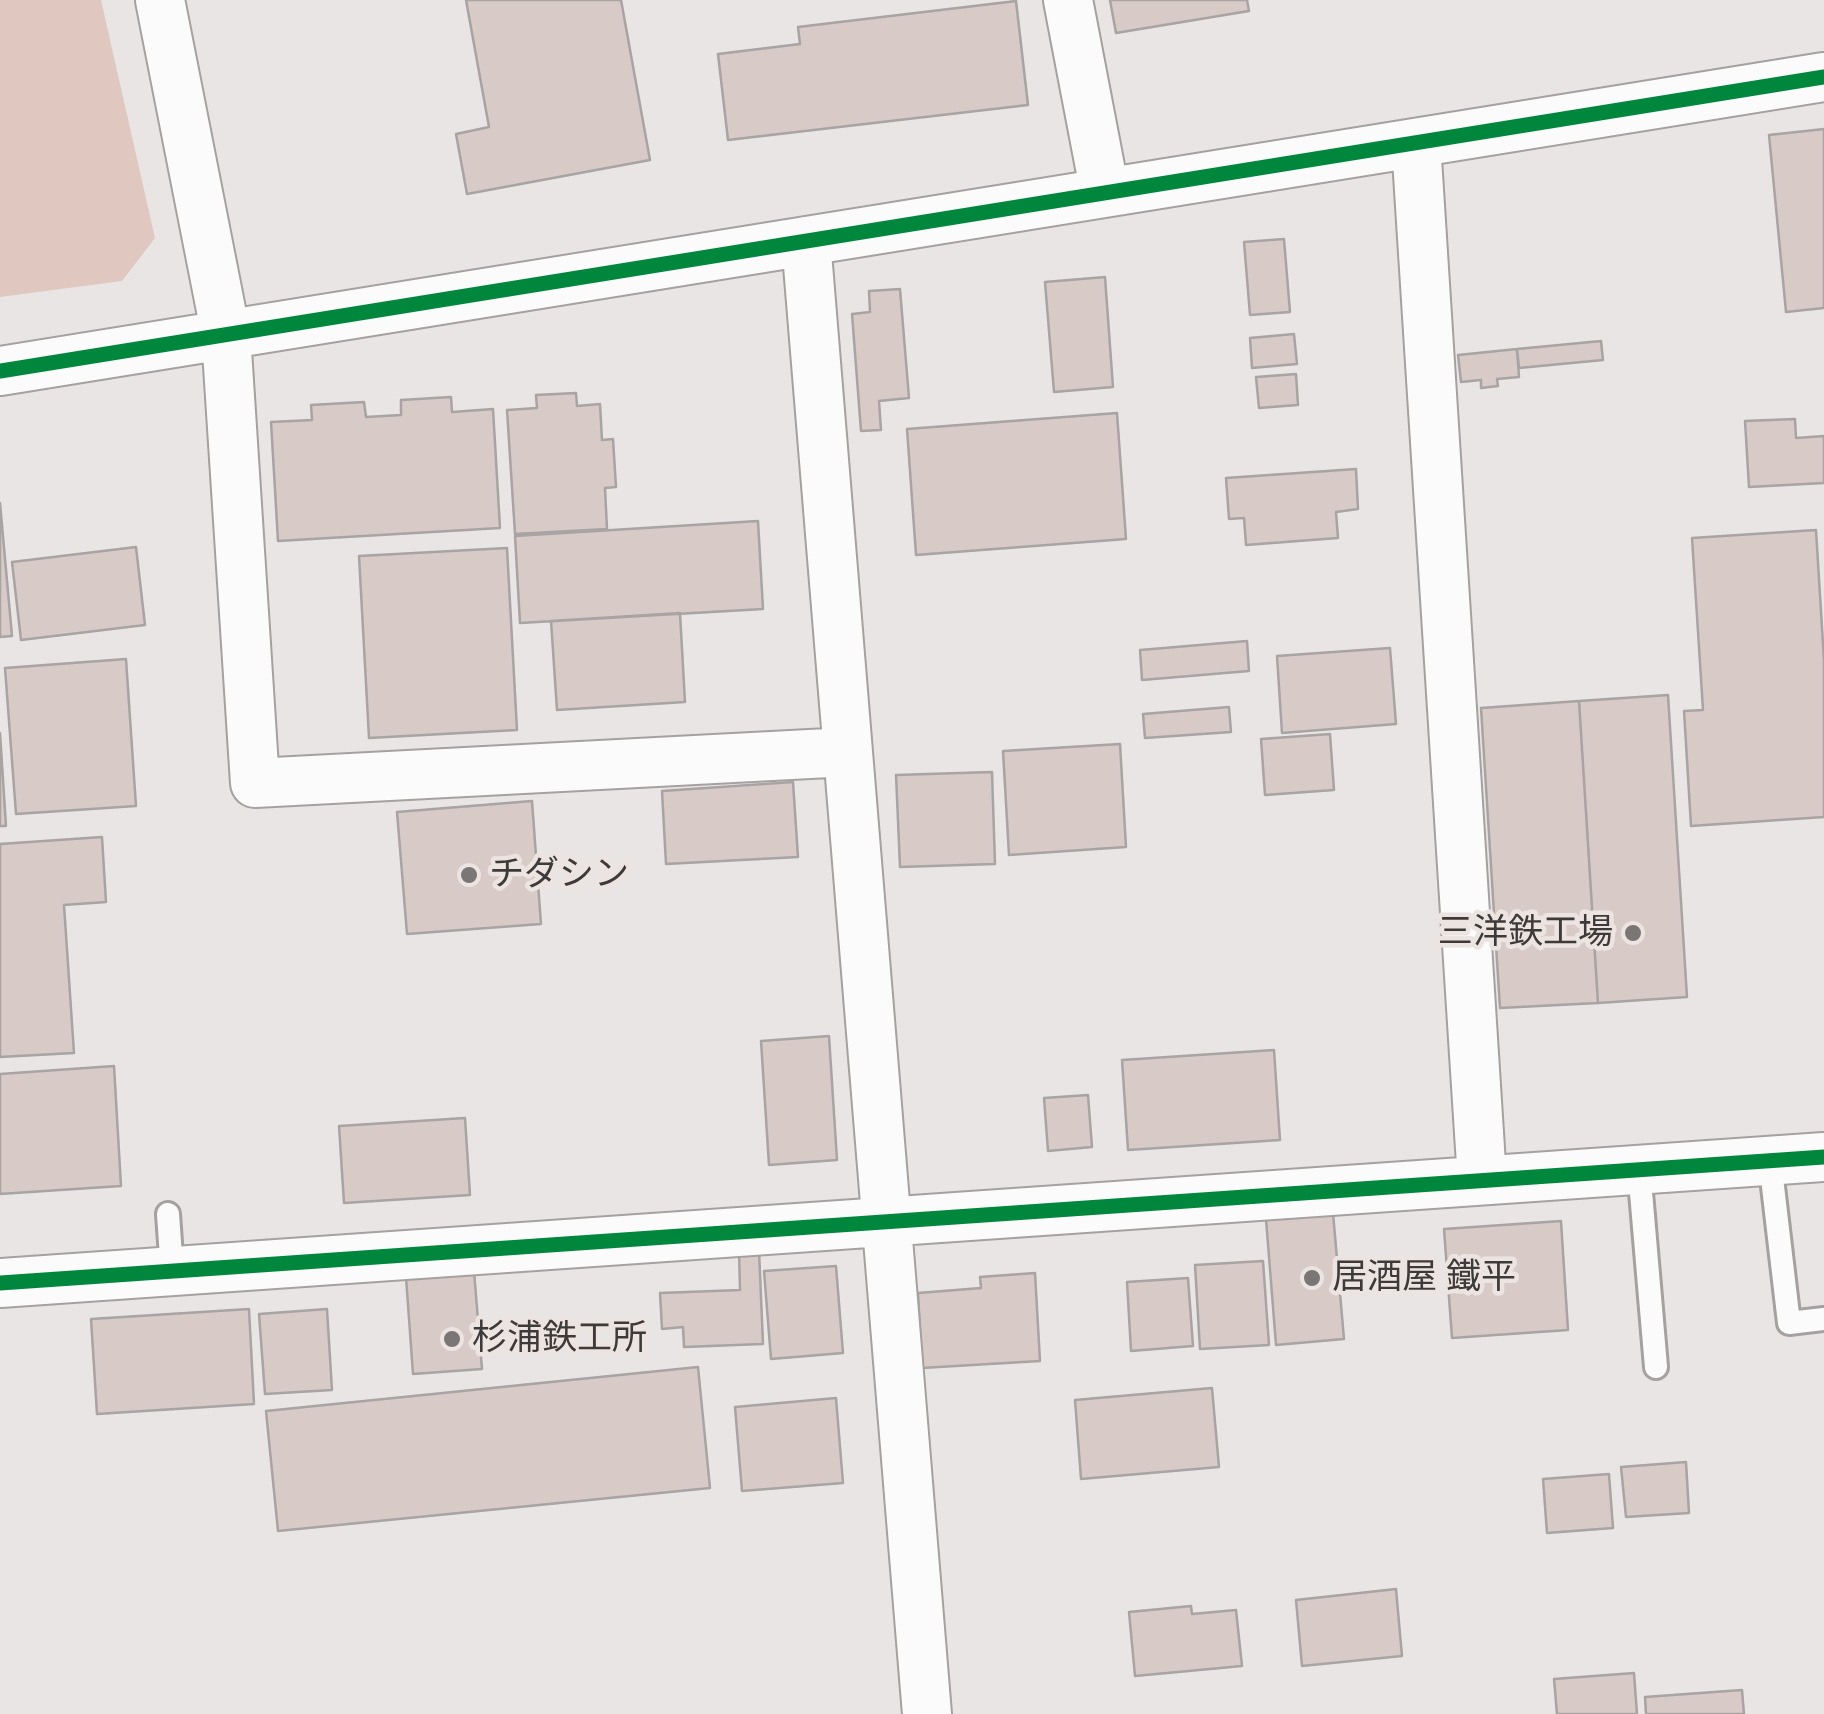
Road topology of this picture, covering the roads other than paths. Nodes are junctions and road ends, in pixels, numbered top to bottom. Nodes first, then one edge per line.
1 (160, 0) edge
2 (1068, 0) edge
3 (1824, 77) edge
4 (1416, 143) junction
5 (1105, 193) junction
6 (806, 241) junction
7 (226, 335) junction
8 (0, 371) edge
9 (848, 752) junction
10 (1824, 1157) edge
11 (1770, 1161) junction
12 (1639, 1169) junction
13 (1482, 1180) junction
14 (168, 1214) dead end
15 (887, 1221) junction
16 (172, 1271) junction
17 (0, 1282) edge
18 (1824, 1319) edge
19 (1656, 1368) dead end
20 (927, 1714) edge

1 - 7 street
2 - 5 street
3 - 4 street
4 - 5 street
4 - 13 street
5 - 6 street
6 - 7 street
6 - 9 street
7 - 8 street
7 - 9 street
9 - 15 street
10 - 11 street
11 - 12 street
11 - 18 lane
12 - 13 street
12 - 19 lane
13 - 15 street
14 - 16 lane
15 - 16 street
15 - 20 street
16 - 17 street

